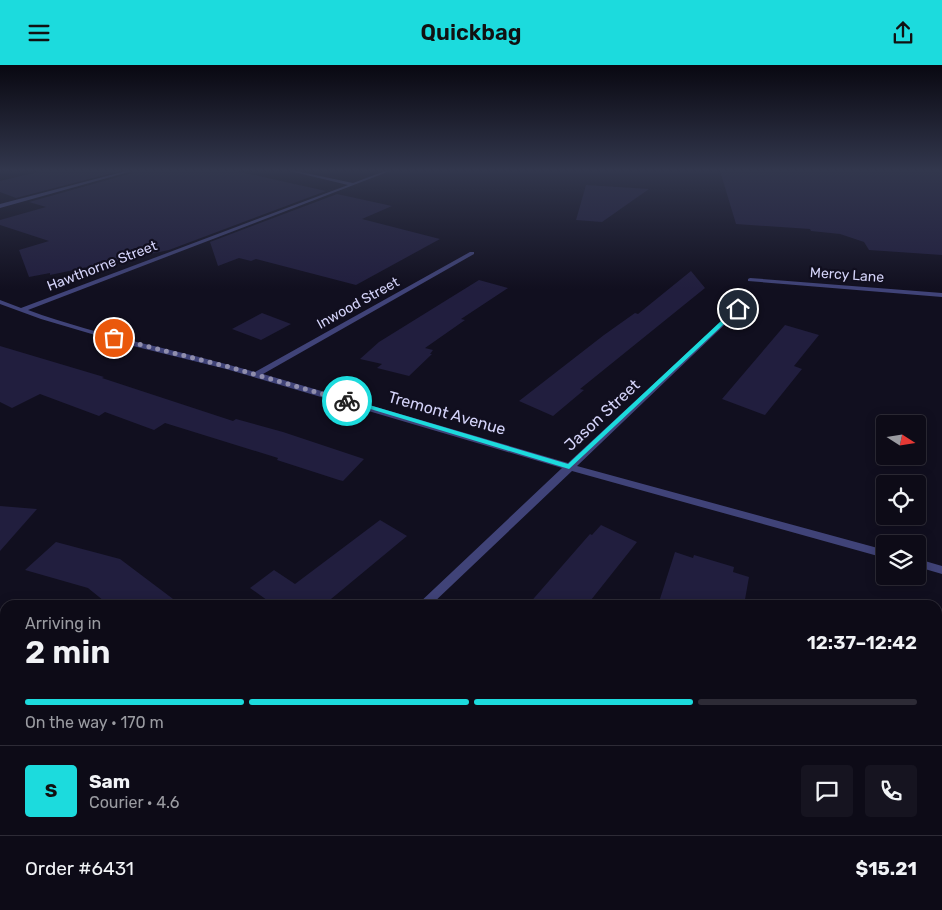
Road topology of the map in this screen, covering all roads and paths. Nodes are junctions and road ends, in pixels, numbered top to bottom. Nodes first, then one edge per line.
1 (283, 210) edge
2 (472, 253) dead end
3 (750, 280) dead end
4 (942, 295) edge
5 (0, 302) edge
6 (738, 309) dead end
7 (20, 311) junction
8 (256, 375) junction
9 (569, 467) junction
10 (876, 552) edge
11 (926, 565) edge
12 (942, 570) edge
13 (428, 600) edge

1 - 7 street, Hawthorne Street
2 - 8 street, Inwood Street
3 - 4 street, Mercy Lane
5 - 7 street, Tremont Avenue
6 - 9 street, Jason Street
7 - 8 street, Tremont Avenue
8 - 9 street, Tremont Avenue
9 - 10 street, Tremont Avenue
9 - 13 street, Jason Street
11 - 12 street

